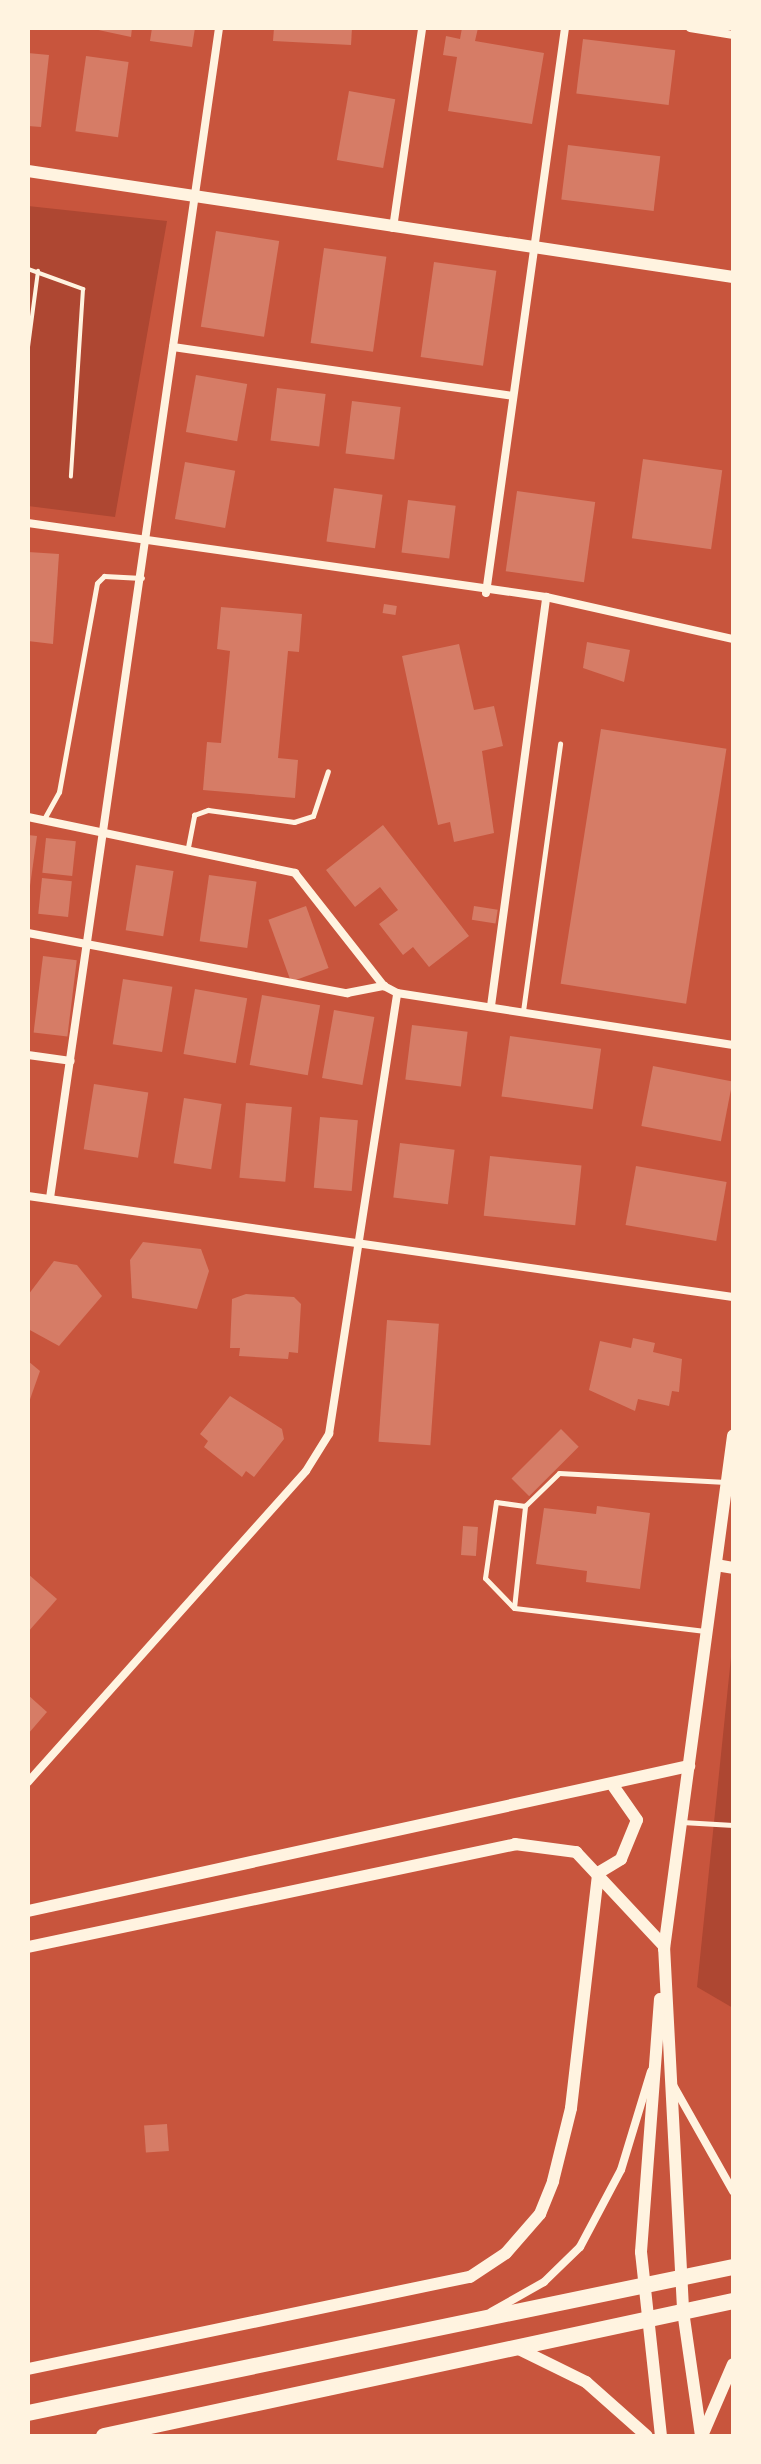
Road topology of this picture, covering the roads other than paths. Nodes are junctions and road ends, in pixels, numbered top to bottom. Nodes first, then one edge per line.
1 (219, 28) edge
2 (422, 28) edge
3 (565, 28) edge
4 (690, 28) edge
5 (733, 35) edge
6 (28, 171) edge
7 (190, 196) junction
8 (393, 228) junction
9 (534, 246) junction
10 (733, 277) edge
11 (173, 347) junction
12 (511, 396) junction
13 (28, 523) edge
14 (147, 538) junction
15 (142, 578) junction
16 (486, 593) junction
17 (546, 597) junction
18 (733, 639) edge
19 (560, 744) dead end
20 (328, 771) dead end
21 (28, 817) edge
22 (44, 819) junction
23 (106, 829) junction
24 (188, 847) junction
25 (28, 933) edge
26 (88, 941) junction
27 (384, 986) junction
28 (397, 993) junction
29 (491, 1006) junction
30 (523, 1011) junction
31 (733, 1045) edge
32 (28, 1055) edge
33 (71, 1061) junction
34 (32, 1197) edge
35 (50, 1198) junction
36 (28, 1206) edge
37 (361, 1245) junction
38 (733, 1297) edge
39 (733, 1436) edge
40 (727, 1482) junction
41 (525, 1506) junction
42 (716, 1565) junction
43 (733, 1568) edge
44 (514, 1608) junction
45 (708, 1631) junction
46 (689, 1766) junction
47 (28, 1782) edge
48 (614, 1787) junction
49 (681, 1822) junction
50 (733, 1825) edge
51 (598, 1873) junction
52 (28, 1911) edge
53 (664, 1946) junction
54 (28, 1947) edge
55 (656, 2055) junction
56 (670, 2079) junction
57 (733, 2191) edge
58 (733, 2267) edge
59 (680, 2277) junction
60 (646, 2285) junction
61 (733, 2301) edge
62 (683, 2311) junction
63 (477, 2319) junction
64 (652, 2319) junction
65 (519, 2349) junction
66 (733, 2364) edge
67 (28, 2369) edge
68 (28, 2413) edge
69 (104, 2436) edge
70 (647, 2436) edge
71 (661, 2436) edge
72 (701, 2436) edge

1 - 7 street
2 - 8 street
3 - 9 street
4 - 5 street
6 - 7 street
7 - 8 street
7 - 11 street
8 - 9 street
9 - 10 street
9 - 12 street
11 - 12 street
11 - 14 street
12 - 16 street
13 - 14 street
14 - 15 street
14 - 16 street
15 - 22 lane
15 - 23 street
16 - 17 street
17 - 18 street
17 - 29 street
19 - 30 lane
20 - 24 lane
21 - 22 street
22 - 23 street
23 - 24 street
23 - 26 street
24 - 27 street
25 - 26 street
26 - 27 street
26 - 33 street
27 - 28 street
28 - 29 street
28 - 37 street
29 - 30 street
30 - 31 street
32 - 33 street
33 - 35 street
34 - 35 street
34 - 36 street
35 - 37 street
37 - 38 street
37 - 47 street
39 - 40 street
40 - 41 lane
40 - 42 street
41 - 44 lane
41 - 44 lane
42 - 43 street
42 - 45 street
44 - 45 lane
45 - 46 street
46 - 48 street
46 - 49 street
48 - 51 street
48 - 52 street
49 - 50 lane
49 - 53 street
51 - 53 street
51 - 54 street
51 - 67 street
53 - 55 street
53 - 56 street
55 - 60 street
55 - 63 street
56 - 57 street
56 - 59 street
58 - 59 highway
59 - 60 highway
59 - 62 street
60 - 63 highway
60 - 64 street
61 - 62 highway
62 - 64 highway
62 - 72 street
63 - 68 highway
64 - 65 highway
64 - 71 street
65 - 69 highway
65 - 70 street
66 - 72 street

